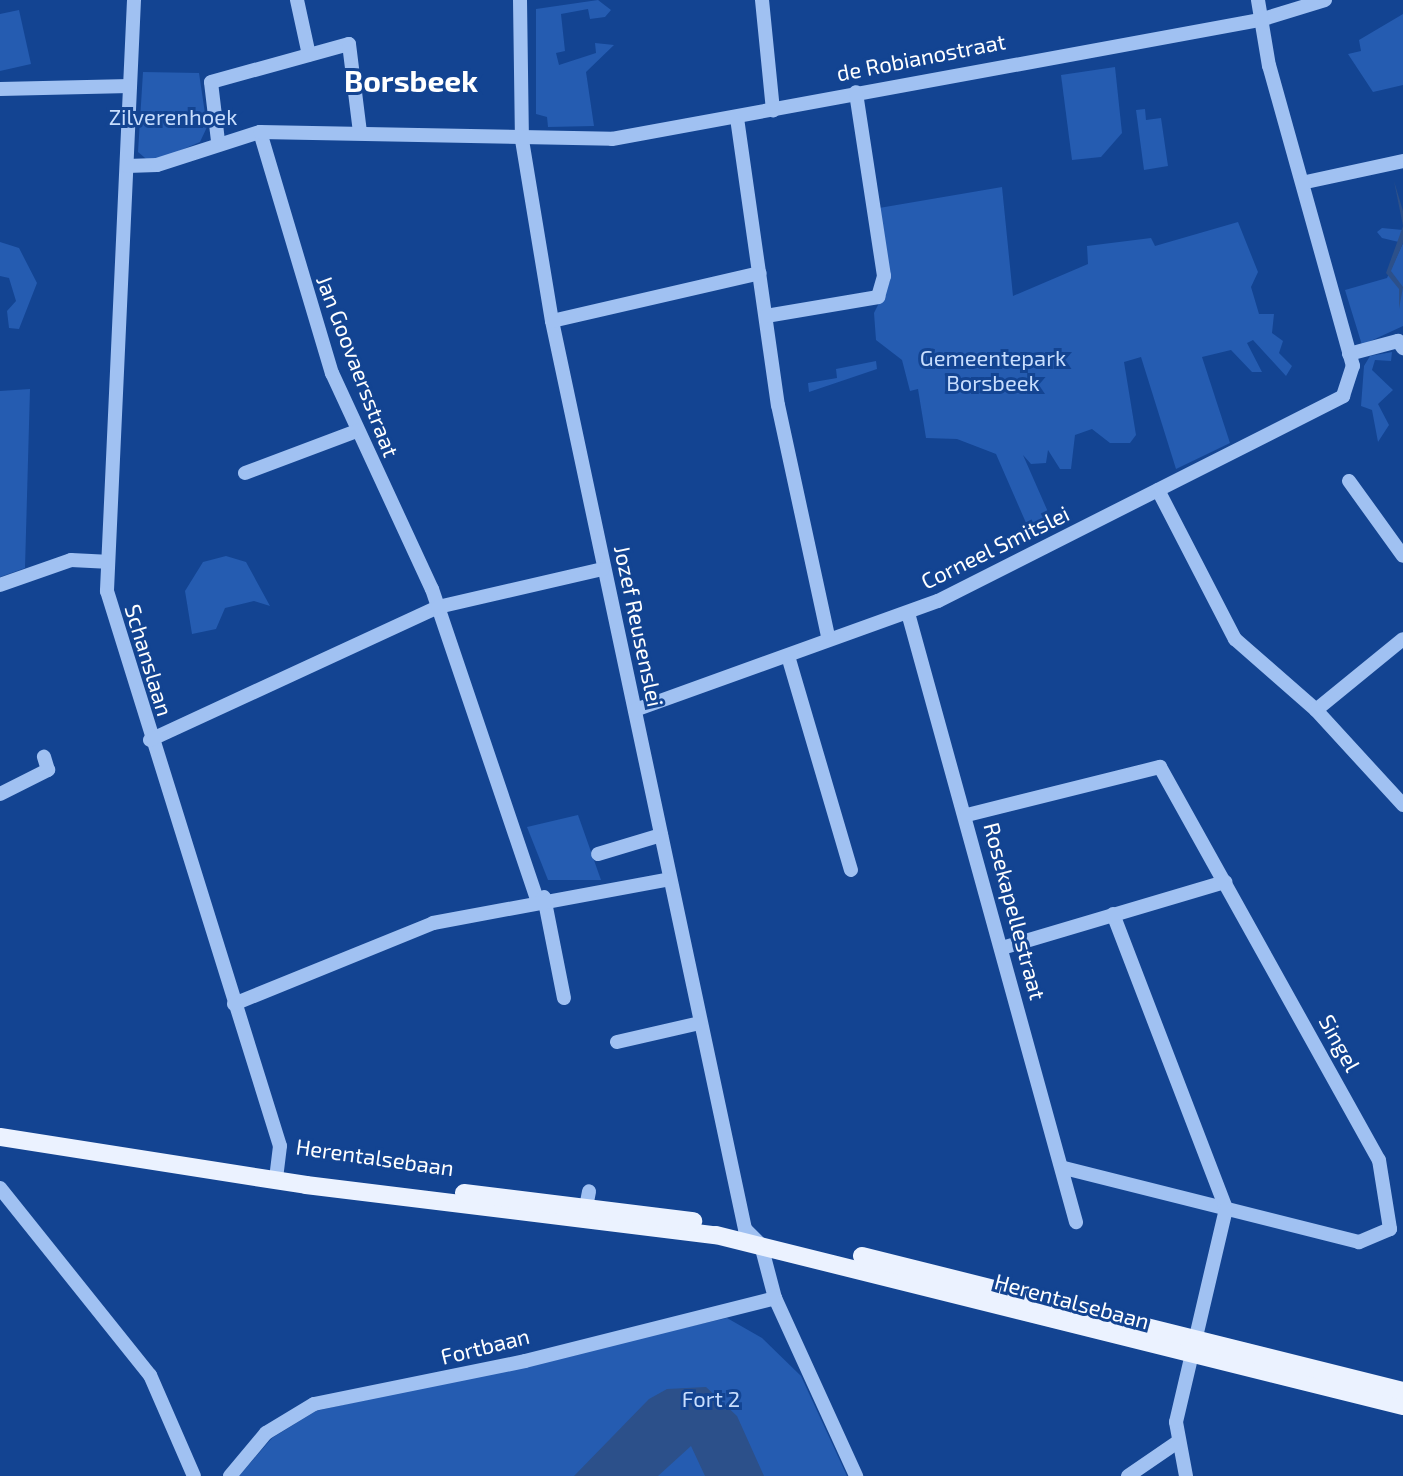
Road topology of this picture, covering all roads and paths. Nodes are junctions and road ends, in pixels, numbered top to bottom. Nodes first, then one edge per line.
1 (134, 0) edge
2 (297, 0) edge
3 (762, 0) edge
4 (1258, 0) edge
5 (1325, 0) edge
6 (521, 2) edge
7 (1260, 20) junction
8 (309, 55) junction
9 (130, 86) junction
10 (0, 89) edge
11 (856, 92) junction
12 (773, 110) junction
13 (737, 118) junction
14 (260, 132) junction
15 (360, 132) junction
16 (522, 140) junction
17 (218, 141) junction
18 (1403, 161) edge
19 (127, 166) junction
20 (1306, 182) junction
21 (760, 273) junction
22 (766, 316) junction
23 (552, 321) junction
24 (1403, 348) edge
25 (1349, 354) junction
26 (357, 431) junction
27 (245, 473) dead end
28 (1349, 481) dead end
29 (1158, 490) junction
30 (1403, 556) edge
31 (106, 562) junction
32 (603, 569) junction
33 (0, 585) edge
34 (438, 607) junction
35 (908, 613) junction
36 (1403, 639) edge
37 (829, 640) junction
38 (788, 656) junction
39 (635, 710) junction
40 (1316, 710) junction
41 (150, 740) junction
42 (44, 757) dead end
43 (0, 794) edge
44 (1403, 805) edge
45 (967, 815) junction
46 (661, 835) junction
47 (598, 854) dead end
48 (851, 870) dead end
49 (670, 879) junction
50 (1225, 882) junction
51 (540, 898) junction
52 (1113, 914) junction
53 (1002, 948) junction
54 (564, 998) dead end
55 (234, 1004) junction
56 (700, 1023) junction
57 (617, 1042) dead end
58 (0, 1125) edge
59 (0, 1137) edge
60 (1064, 1168) junction
61 (277, 1174) junction
62 (0, 1188) edge
63 (1226, 1209) junction
64 (1076, 1222) dead end
65 (738, 1233) junction
66 (761, 1245) junction
67 (775, 1298) junction
68 (1003, 1300) junction
69 (1193, 1350) junction
70 (1403, 1391) edge
71 (1403, 1406) edge
72 (1176, 1443) junction
73 (194, 1476) edge
74 (230, 1476) edge
75 (856, 1476) edge
76 (1128, 1476) edge
77 (1186, 1476) edge

1 - 9 street, Schanslaan
2 - 8 street
3 - 12 street
4 - 7 street
5 - 7 street, de Robianostraat
6 - 16 street, Jozef Reusenslei
7 - 11 street, de Robianostraat
7 - 20 street
8 - 15 street
8 - 17 street
9 - 10 street
9 - 19 street, Schanslaan
11 - 12 street, de Robianostraat
11 - 22 street
12 - 13 street, de Robianostraat
13 - 16 street, de Robianostraat
13 - 21 street
14 - 15 street, de Robianostraat
14 - 17 street, de Robianostraat
14 - 26 street, Jan Goovaersstraat
15 - 16 street, de Robianostraat
16 - 23 street, Jozef Reusenslei
17 - 19 street, de Robianostraat
18 - 20 street
19 - 31 street, Schanslaan
20 - 25 street
21 - 22 street
21 - 23 street
22 - 37 street
23 - 32 street, Jozef Reusenslei
24 - 25 street
25 - 29 street, Corneel Smitslei
26 - 27 street
26 - 34 street, Jan Goovaersstraat
28 - 30 street
29 - 35 street, Corneel Smitslei
29 - 40 street
31 - 33 street
31 - 41 street, Schanslaan
32 - 34 street
32 - 39 street, Jozef Reusenslei
34 - 41 street
34 - 51 street, Jan Goovaersstraat
35 - 37 street, Corneel Smitslei
35 - 45 street, Rosekapellestraat
36 - 40 street
37 - 38 street, Corneel Smitslei
38 - 39 street, Corneel Smitslei
38 - 48 street
39 - 46 street, Jozef Reusenslei
40 - 44 street
41 - 55 street, Schanslaan
42 - 43 street
45 - 50 street, Singel
45 - 53 street, Rosekapellestraat
46 - 47 street
46 - 49 street, Jozef Reusenslei
49 - 51 street
49 - 56 street, Jozef Reusenslei
50 - 52 street
50 - 63 street, Singel
51 - 54 street, Jan Goovaersstraat
51 - 55 street
52 - 53 street
52 - 63 street
53 - 60 street, Rosekapellestraat
55 - 61 street, Schanslaan
56 - 57 street
56 - 65 street, Jozef Reusenslei
58 - 61 main road, Herentalsebaan
59 - 61 main road, Herentalsebaan
60 - 63 street, Singel
60 - 64 street, Rosekapellestraat
61 - 65 main road, Herentalsebaan
61 - 65 main road, Herentalsebaan
62 - 73 street
63 - 69 street
65 - 66 main road, Herentalsebaan
65 - 68 main road, Herentalsebaan
66 - 67 street
66 - 68 main road, Herentalsebaan
67 - 74 street, Fortbaan
67 - 75 street
68 - 69 main road, Herentalsebaan
69 - 70 main road, Herentalsebaan
69 - 71 main road, Herentalsebaan
69 - 72 street
72 - 76 street
72 - 77 street

